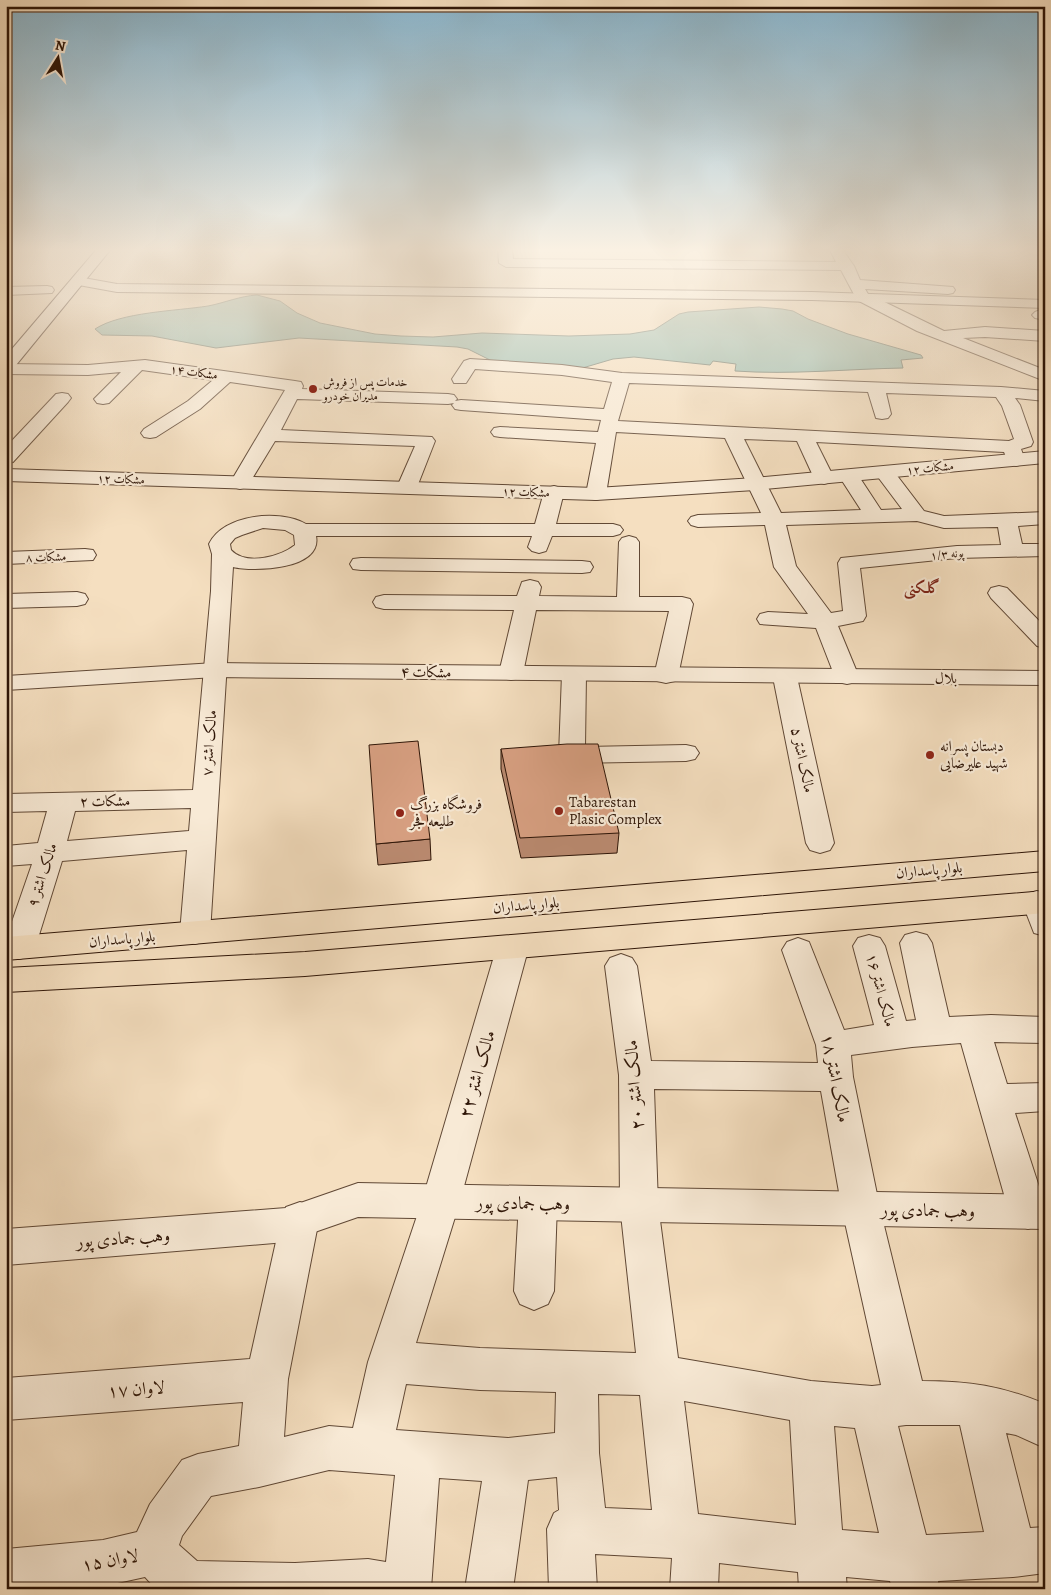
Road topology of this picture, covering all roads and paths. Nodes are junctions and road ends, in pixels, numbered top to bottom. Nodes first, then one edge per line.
1 (43, 323) edge
2 (914, 323) edge
3 (940, 335) junction
4 (1045, 336) edge
5 (1045, 350) edge
6 (991, 357) junction
7 (137, 366) junction
8 (6, 368) edge
9 (1045, 376) edge
10 (226, 377) junction
11 (622, 378) junction
12 (460, 379) dead end
13 (876, 388) junction
14 (1001, 392) junction
15 (292, 394) junction
16 (1036, 395) edge
17 (62, 398) dead end
18 (103, 399) dead end
19 (882, 414) dead end
20 (609, 426) junction
21 (731, 431) junction
22 (500, 432) dead end
23 (150, 433) dead end
24 (269, 435) junction
25 (803, 435) junction
26 (1021, 444) junction
27 (1045, 457) edge
28 (6, 458) edge
29 (885, 472) junction
30 (6, 475) edge
31 (848, 476) junction
32 (824, 478) junction
33 (240, 483) junction
34 (755, 484) junction
35 (407, 487) junction
36 (554, 492) junction
37 (596, 494) junction
38 (917, 514) junction
39 (874, 515) junction
40 (774, 518) junction
41 (1045, 518) edge
42 (698, 521) dead end
43 (1007, 521) junction
44 (944, 522) junction
45 (301, 530) junction
46 (543, 530) junction
47 (1014, 550) junction
48 (1045, 550) edge
49 (969, 552) junction
50 (223, 554) junction
51 (85, 555) dead end
52 (6, 558) edge
53 (255, 564) junction
54 (361, 564) dead end
55 (535, 566) junction
56 (582, 567) dead end
57 (222, 591) junction
58 (999, 593) dead end
59 (78, 599) dead end
60 (6, 601) edge
61 (384, 602) dead end
62 (527, 604) junction
63 (628, 604) junction
64 (768, 619) dead end
65 (825, 621) junction
66 (1045, 641) edge
67 (215, 670) junction
68 (511, 673) junction
69 (574, 674) junction
70 (666, 676) junction
71 (785, 676) junction
72 (847, 677) junction
73 (1045, 678) edge
74 (6, 683) edge
75 (686, 753) dead end
76 (205, 799) junction
77 (63, 802) junction
78 (6, 803) edge
79 (202, 839) junction
80 (820, 843) dead end
81 (50, 853) junction
82 (6, 856) edge
83 (1045, 861) edge
84 (1042, 910) edge
85 (195, 933) junction
86 (916, 943) dead end
87 (514, 946) junction
88 (869, 946) dead end
89 (12, 948) edge
90 (798, 950) dead end
91 (621, 966) dead end
92 (6, 980) edge
93 (935, 1030) junction
94 (974, 1030) junction
95 (1045, 1030) edge
96 (893, 1035) junction
97 (834, 1061) junction
98 (636, 1075) junction
99 (1045, 1098) edge
100 (994, 1099) junction
101 (441, 1202) junction
102 (538, 1203) junction
103 (639, 1205) junction
104 (861, 1209) junction
105 (1037, 1212) edge
106 (300, 1219) junction
107 (6, 1247) edge
108 (534, 1291) dead end
109 (389, 1362) junction
110 (577, 1372) junction
111 (658, 1375) junction
112 (267, 1379) junction
113 (6, 1399) edge
114 (811, 1402) junction
115 (889, 1406) junction
116 (977, 1406) junction
117 (1045, 1426) edge
118 (370, 1451) junction
119 (419, 1453) junction
120 (577, 1453) junction
121 (508, 1460) junction
122 (259, 1465) junction
123 (584, 1530) junction
124 (687, 1536) junction
125 (152, 1552) junction
126 (1029, 1552) edge
127 (822, 1570) edge
128 (6, 1573) edge
129 (912, 1574) edge
130 (387, 1587) edge
131 (489, 1589) edge
132 (574, 1589) edge
133 (694, 1589) edge

1 - 8 street
2 - 3 street
3 - 4 street
3 - 6 street
5 - 6 street
6 - 9 street
7 - 8 street, مشکات ۱۴
7 - 10 street, مشکات ۱۴
7 - 18 street
10 - 15 street, مشکات ۱۴
10 - 23 street
11 - 12 street
11 - 13 street
11 - 20 street
13 - 14 street
13 - 19 street
14 - 16 street
14 - 26 street
15 - 20 street
15 - 24 street
17 - 28 street
20 - 21 street
20 - 22 street
20 - 37 street
21 - 25 street
21 - 34 street
24 - 33 street
24 - 35 street
25 - 26 street
25 - 32 street
26 - 27 street, مشکات ۱۲
26 - 29 street, مشکات ۱۲
29 - 31 street, مشکات ۱۲
29 - 38 street
30 - 33 street, مشکات ۱۲
31 - 32 street, مشکات ۱۲
31 - 39 street
32 - 34 street, مشکات ۱۲
33 - 35 street, مشکات ۱۲
34 - 37 street, مشکات ۱۲
34 - 40 street
35 - 36 street, مشکات ۱۲
36 - 37 street, مشکات ۱۲
36 - 46 street
38 - 39 street
38 - 44 street
39 - 40 street
40 - 42 street
40 - 65 street
41 - 43 street
43 - 44 street
43 - 47 street
44 - 49 street
45 - 46 street
45 - 50 street, مالک اشتر ۷
45 - 53 street
46 - 55 street
46 - 63 street
47 - 48 street, پونه ۱/۳
47 - 49 street, پونه ۱/۳
49 - 65 street, پونه ۱/۳
50 - 53 street
50 - 57 street, مالک اشتر ۷
51 - 52 street, مشکات ۸
53 - 57 street
54 - 55 street
55 - 56 street
55 - 62 street
57 - 67 street, مالک اشتر ۷
58 - 66 street
59 - 60 street
61 - 62 street
62 - 63 street
62 - 68 street
63 - 70 street
64 - 65 street
65 - 72 street
67 - 68 street, مشکات ۴
67 - 74 street, مشکات ۴
67 - 76 street, مالک اشتر ۷
68 - 69 street, مشکات ۴
69 - 70 street, مشکات ۴
69 - 75 street
70 - 71 street, مشکات ۴
71 - 72 street, مشکات ۴
71 - 80 street, مالک اشتر ۵
72 - 73 street, بلال
76 - 77 street, مشکات ۲
76 - 79 street, مالک اشتر ۷
77 - 78 street, مشکات ۲
77 - 81 street, مالک اشتر ۹
79 - 81 street
79 - 85 street, مالک اشتر ۷
81 - 82 street
81 - 89 street, مالک اشتر ۹
83 - 85 main road, بلوار پاسداران
84 - 87 main road
85 - 89 main road, بلوار پاسداران
86 - 93 street
87 - 92 main road
87 - 101 street, مالک اشتر ۲۲
88 - 96 street, مالک اشتر ۱۶
90 - 97 street, مالک اشتر ۱۸
91 - 98 street, مالک اشتر ۲۰
93 - 94 street
93 - 96 street
94 - 95 street
94 - 100 street
96 - 97 street
97 - 98 street
97 - 104 street, مالک اشتر ۱۸
98 - 103 street, مالک اشتر ۲۰
99 - 100 street
100 - 105 street
101 - 102 street, وهب جمادی پور
101 - 106 street, وهب جمادی پور
101 - 109 street, مالک اشتر ۲۲
102 - 103 street, وهب جمادی پور
102 - 108 street
103 - 104 street, وهب جمادی پور
103 - 111 street, مالک اشتر ۲۰
104 - 105 street, وهب جمادی پور
104 - 115 street, مالک اشتر ۱۸
106 - 107 street, وهب جمادی پور
106 - 112 street
109 - 110 street
109 - 118 street, مالک اشتر ۲۲
110 - 111 street
110 - 120 street
111 - 114 street
111 - 124 street, مالک اشتر ۲۰
112 - 113 street, لاوان ۱۷
112 - 122 street
114 - 115 street
114 - 127 street
115 - 116 street
115 - 129 street, مالک اشتر ۱۸
116 - 117 street
116 - 126 street
118 - 119 street, لاوان ۱۵
118 - 122 street, لاوان ۱۵
119 - 121 street, لاوان ۱۵
119 - 130 street
120 - 121 street, لاوان ۱۵
120 - 123 street
121 - 131 street
122 - 125 street, لاوان ۱۵
123 - 124 street
123 - 132 street
124 - 127 street
124 - 133 street, مالک اشتر ۲۰
125 - 128 street, لاوان ۱۵
125 - 130 street
126 - 129 street
127 - 129 street

